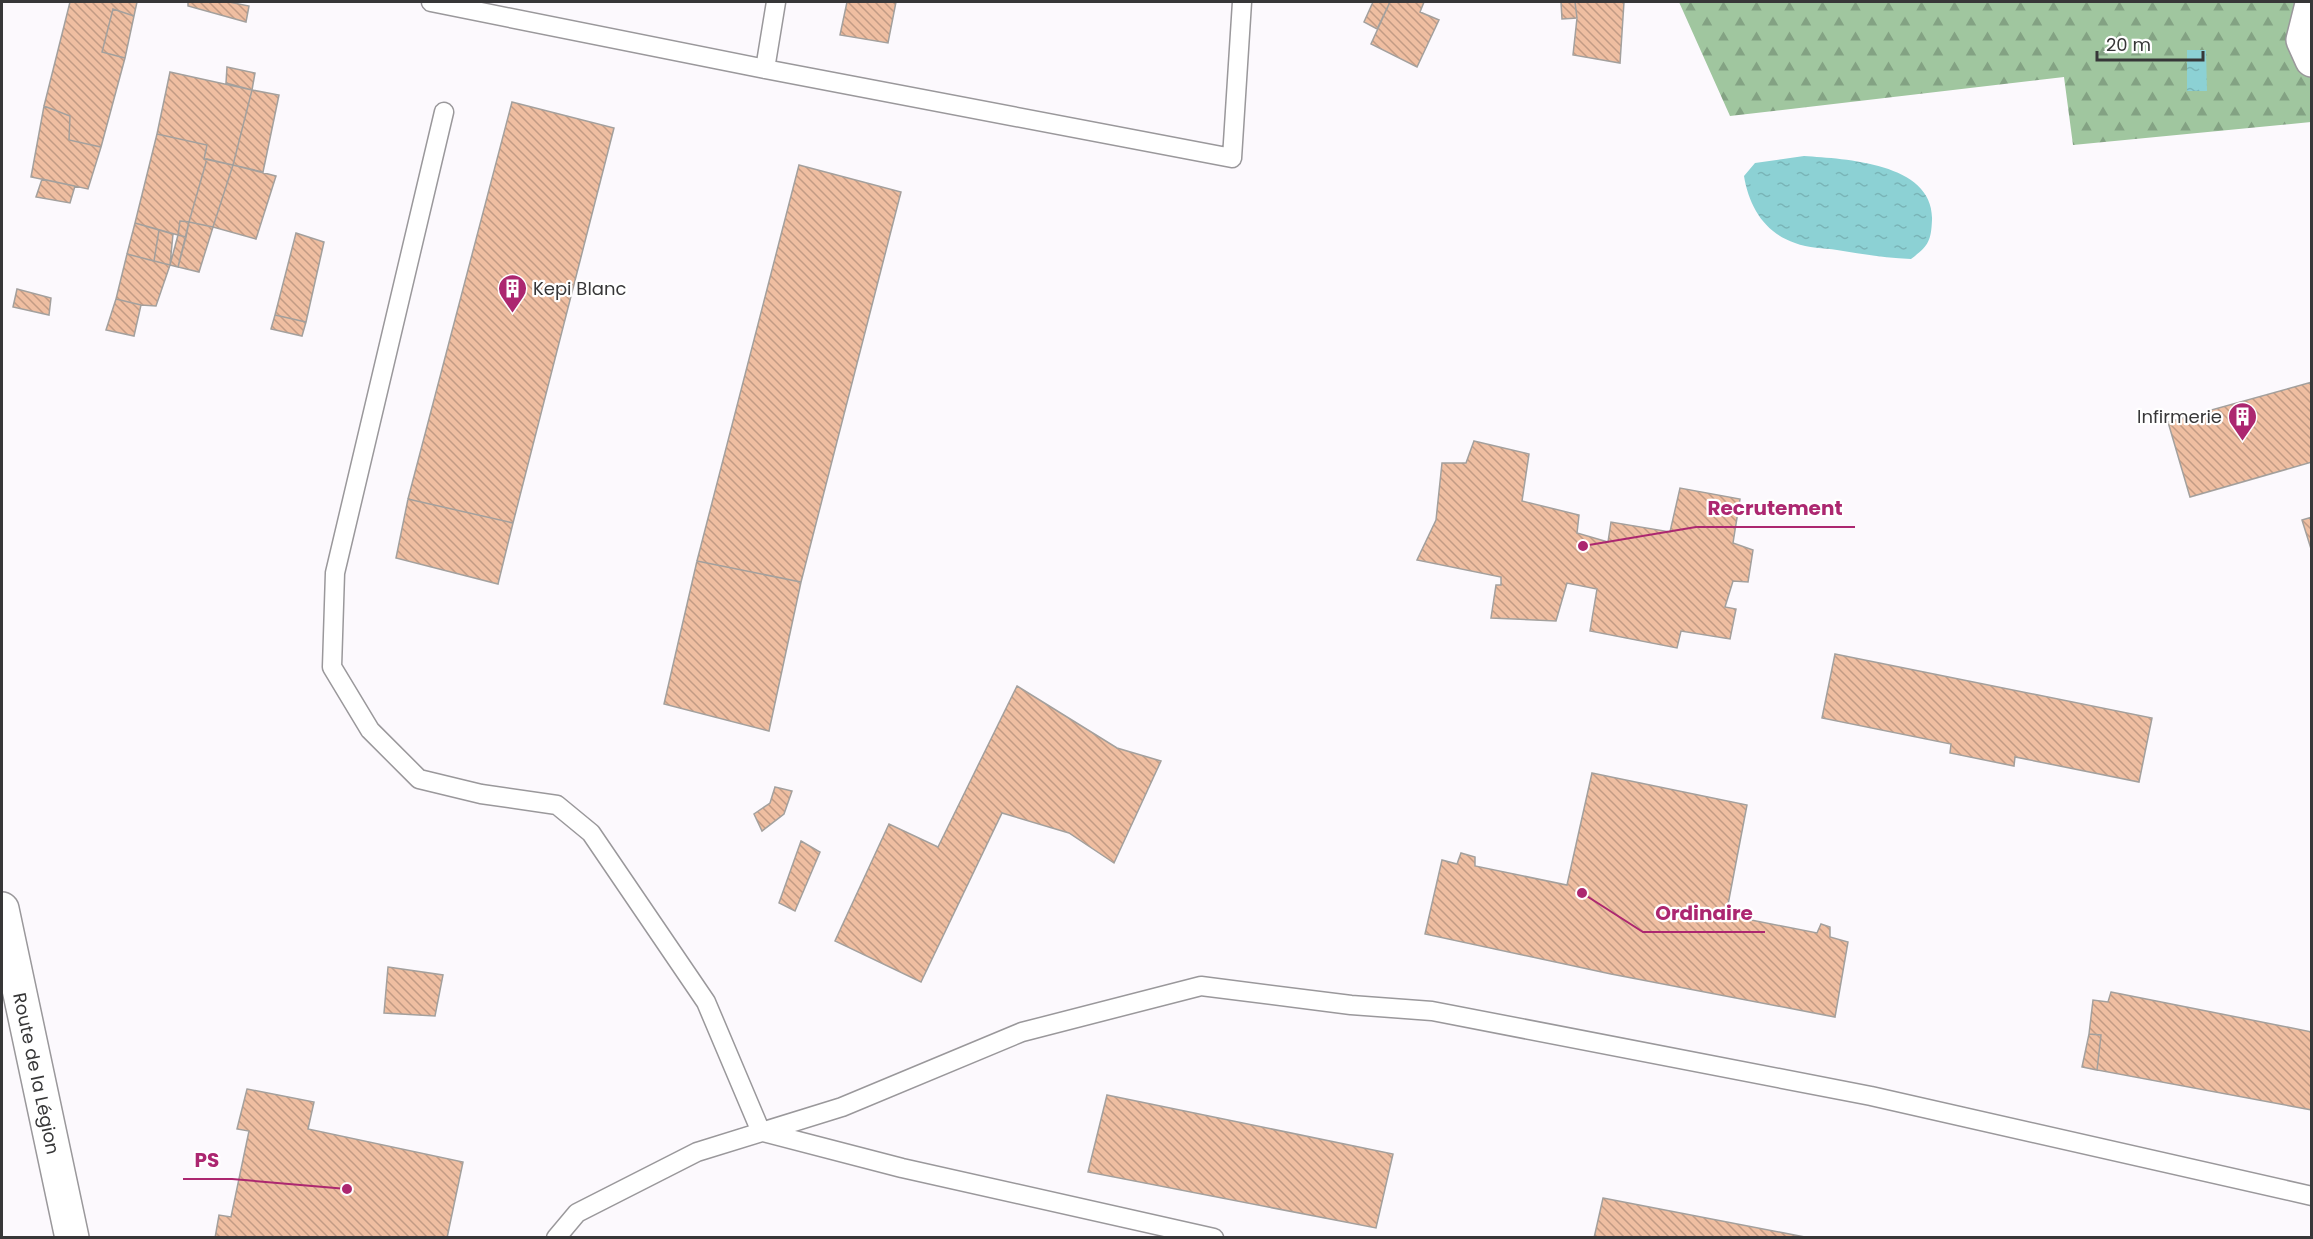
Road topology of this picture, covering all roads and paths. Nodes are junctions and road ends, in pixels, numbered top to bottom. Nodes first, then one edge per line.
1 (432, 2) edge
2 (776, 2) edge
3 (1242, 2) edge
4 (2312, 4) edge
5 (468, 5) edge
6 (2312, 60) edge
7 (765, 69) junction
8 (444, 112) dead end
9 (2, 909) edge
10 (761, 1132) junction
11 (2312, 1196) edge
12 (72, 1238) edge
13 (556, 1238) edge
14 (1214, 1238) edge

1 - 5 lane
2 - 7 lane
3 - 7 lane
4 - 6 main road
5 - 7 lane
8 - 10 lane
9 - 12 main road, Route de la Légion
10 - 11 lane
10 - 13 lane
10 - 14 lane

